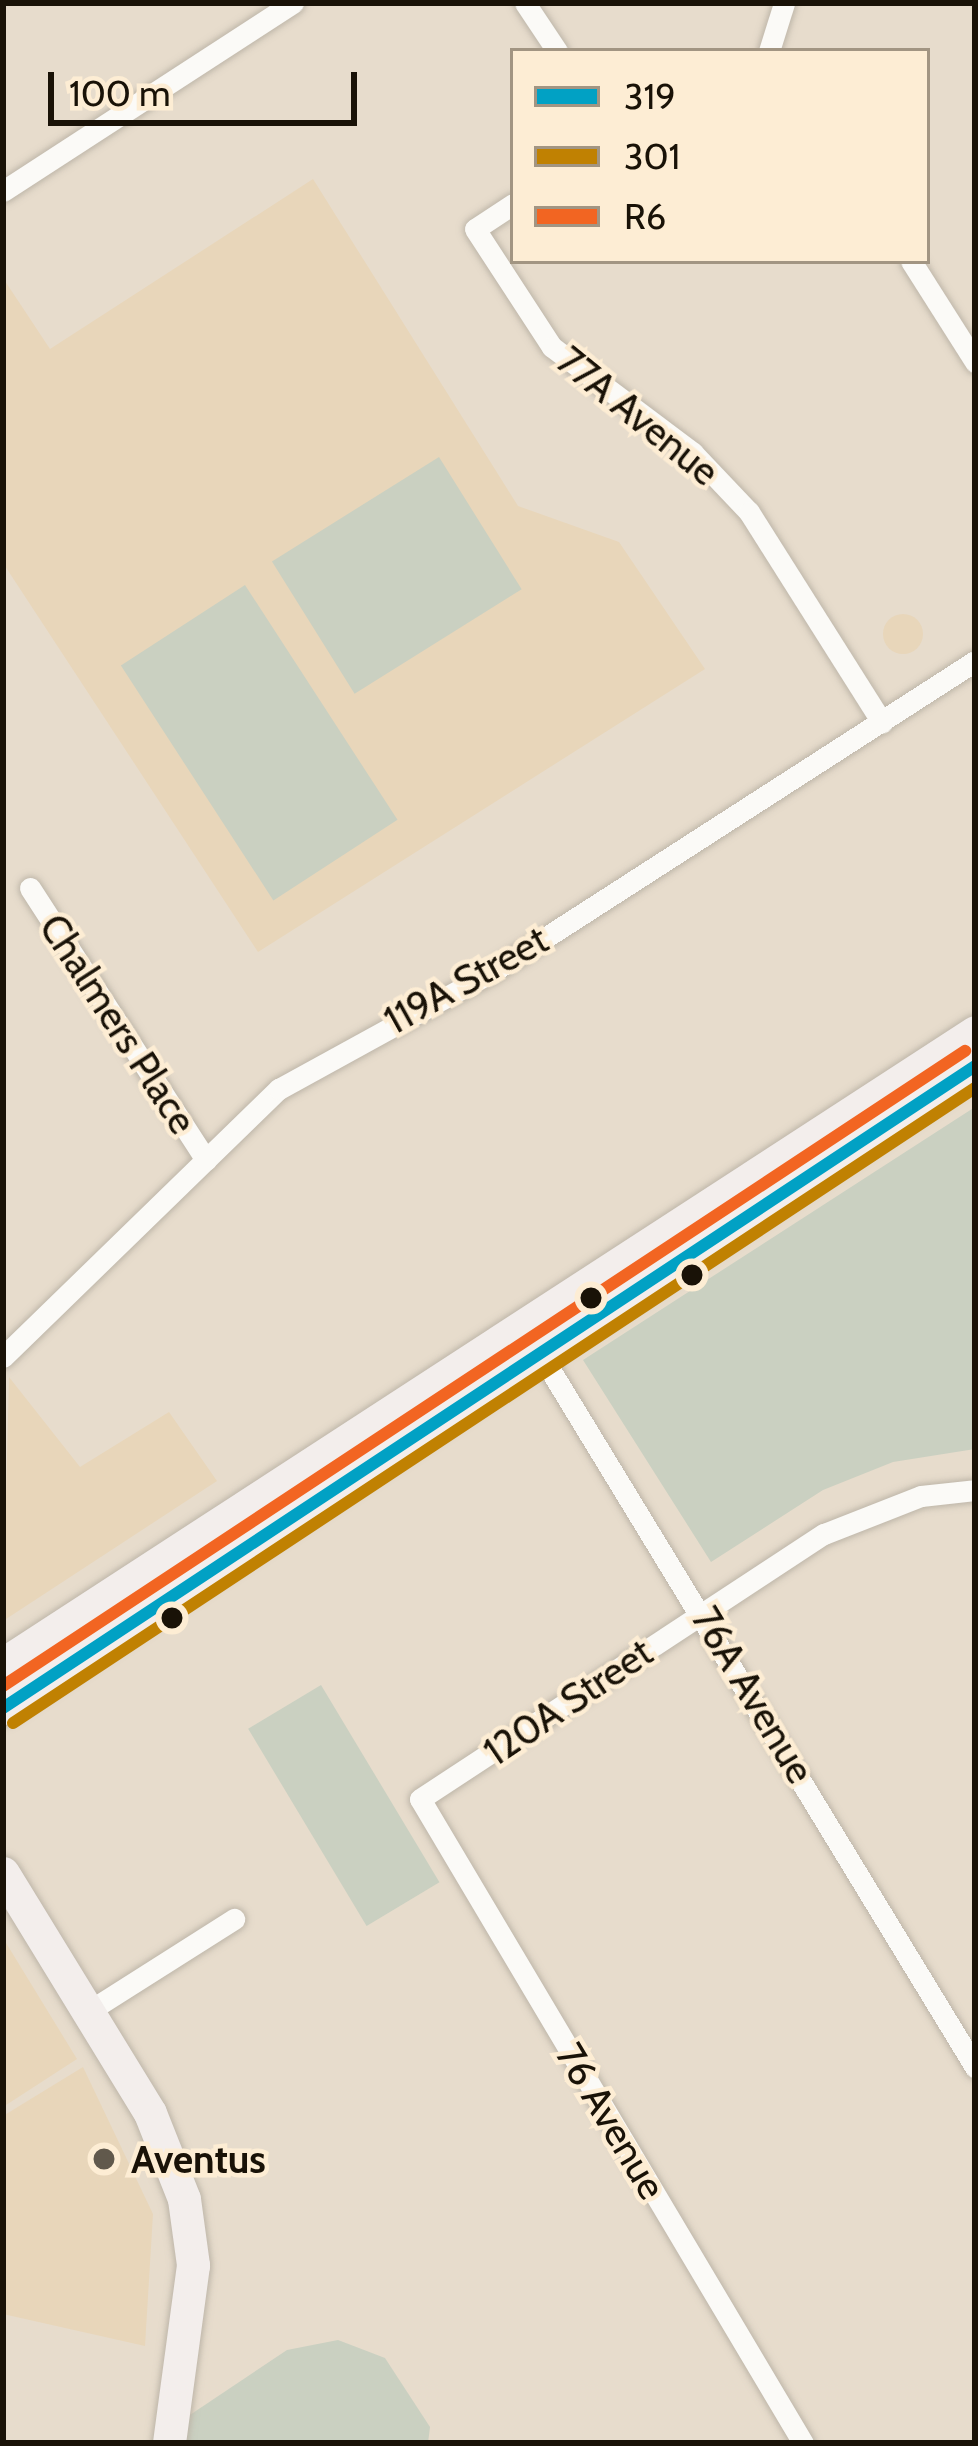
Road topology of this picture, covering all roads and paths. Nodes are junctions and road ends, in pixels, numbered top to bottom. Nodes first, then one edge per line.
1 (293, 3) edge
2 (525, 3) edge
3 (784, 3) edge
4 (555, 48) edge
5 (770, 48) edge
6 (3, 191) edge
7 (510, 206) edge
8 (913, 264) edge
9 (975, 362) edge
10 (975, 661) edge
11 (882, 722) junction
12 (29, 888) dead end
13 (975, 1032) edge
14 (975, 1066) edge
15 (206, 1160) junction
16 (531, 1340) junction
17 (3, 1357) edge
18 (975, 1490) edge
19 (704, 1612) junction
20 (3, 1664) edge
21 (3, 1708) edge
22 (420, 1799) joint
23 (3, 1873) edge
24 (234, 1919) dead end
25 (89, 2011) junction
26 (975, 2067) edge
27 (169, 2443) edge
28 (803, 2443) edge

1 - 6 street
2 - 4 street
3 - 5 street
7 - 11 street, 77A Avenue
8 - 9 street
10 - 11 street, 119A Street
11 - 15 street, 119A Street
12 - 15 street, Chalmers Place
13 - 16 main road
14 - 16 main road
15 - 17 street, 119A Street
16 - 19 street, 76A Avenue
16 - 20 main road
16 - 21 main road
18 - 19 street, 120A Street
19 - 22 street, 120A Street
19 - 26 street, 76A Avenue
22 - 28 street, 76 Avenue
23 - 25 main road
24 - 25 street
25 - 27 main road

